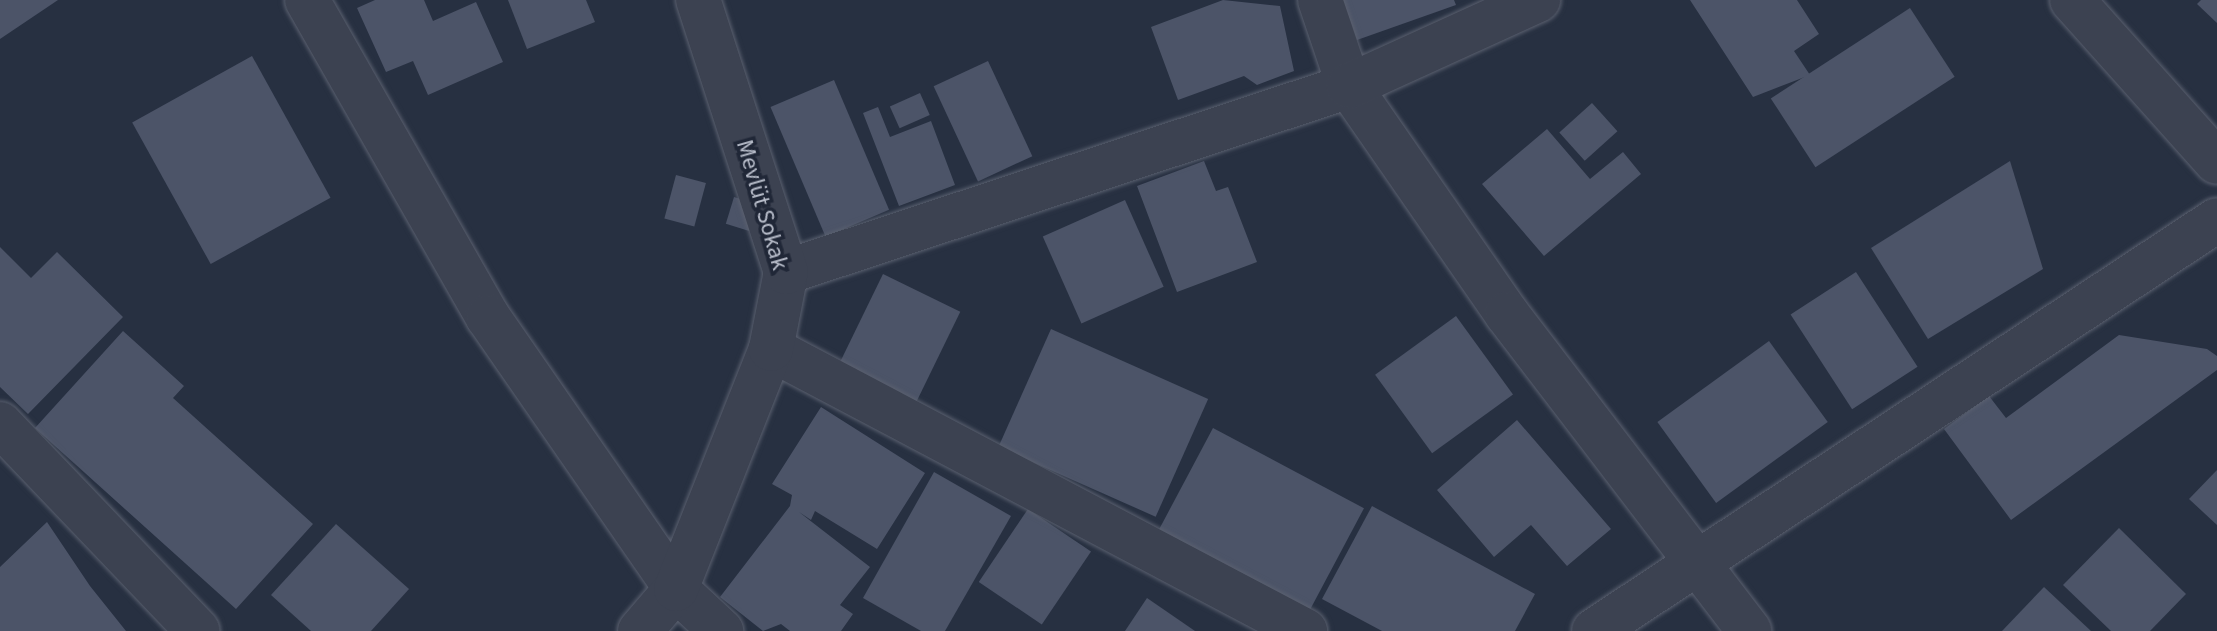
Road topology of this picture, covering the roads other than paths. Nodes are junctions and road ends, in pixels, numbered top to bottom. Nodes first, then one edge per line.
1 (307, 0) edge
2 (698, 0) edge
3 (1320, 0) edge
4 (1538, 0) edge
5 (2072, 0) edge
6 (1349, 86) junction
7 (2217, 162) edge
8 (2217, 220) edge
9 (786, 272) junction
10 (771, 349) junction
11 (0, 424) edge
12 (1696, 566) junction
13 (676, 589) junction
14 (198, 631) edge
15 (640, 631) edge
16 (721, 631) edge
17 (1305, 631) edge
18 (1594, 631) edge
19 (1749, 631) edge

1 - 13 street
2 - 9 street, Mevlüt Sokak
3 - 6 street
4 - 6 street
5 - 7 street
6 - 9 street
6 - 12 street
8 - 12 street
9 - 10 street, Mevlüt Sokak
10 - 13 street, Mevlüt Sokak
10 - 17 street
11 - 14 street
12 - 18 street
12 - 19 street
13 - 15 street, Mevlüt Sokak
13 - 16 street

